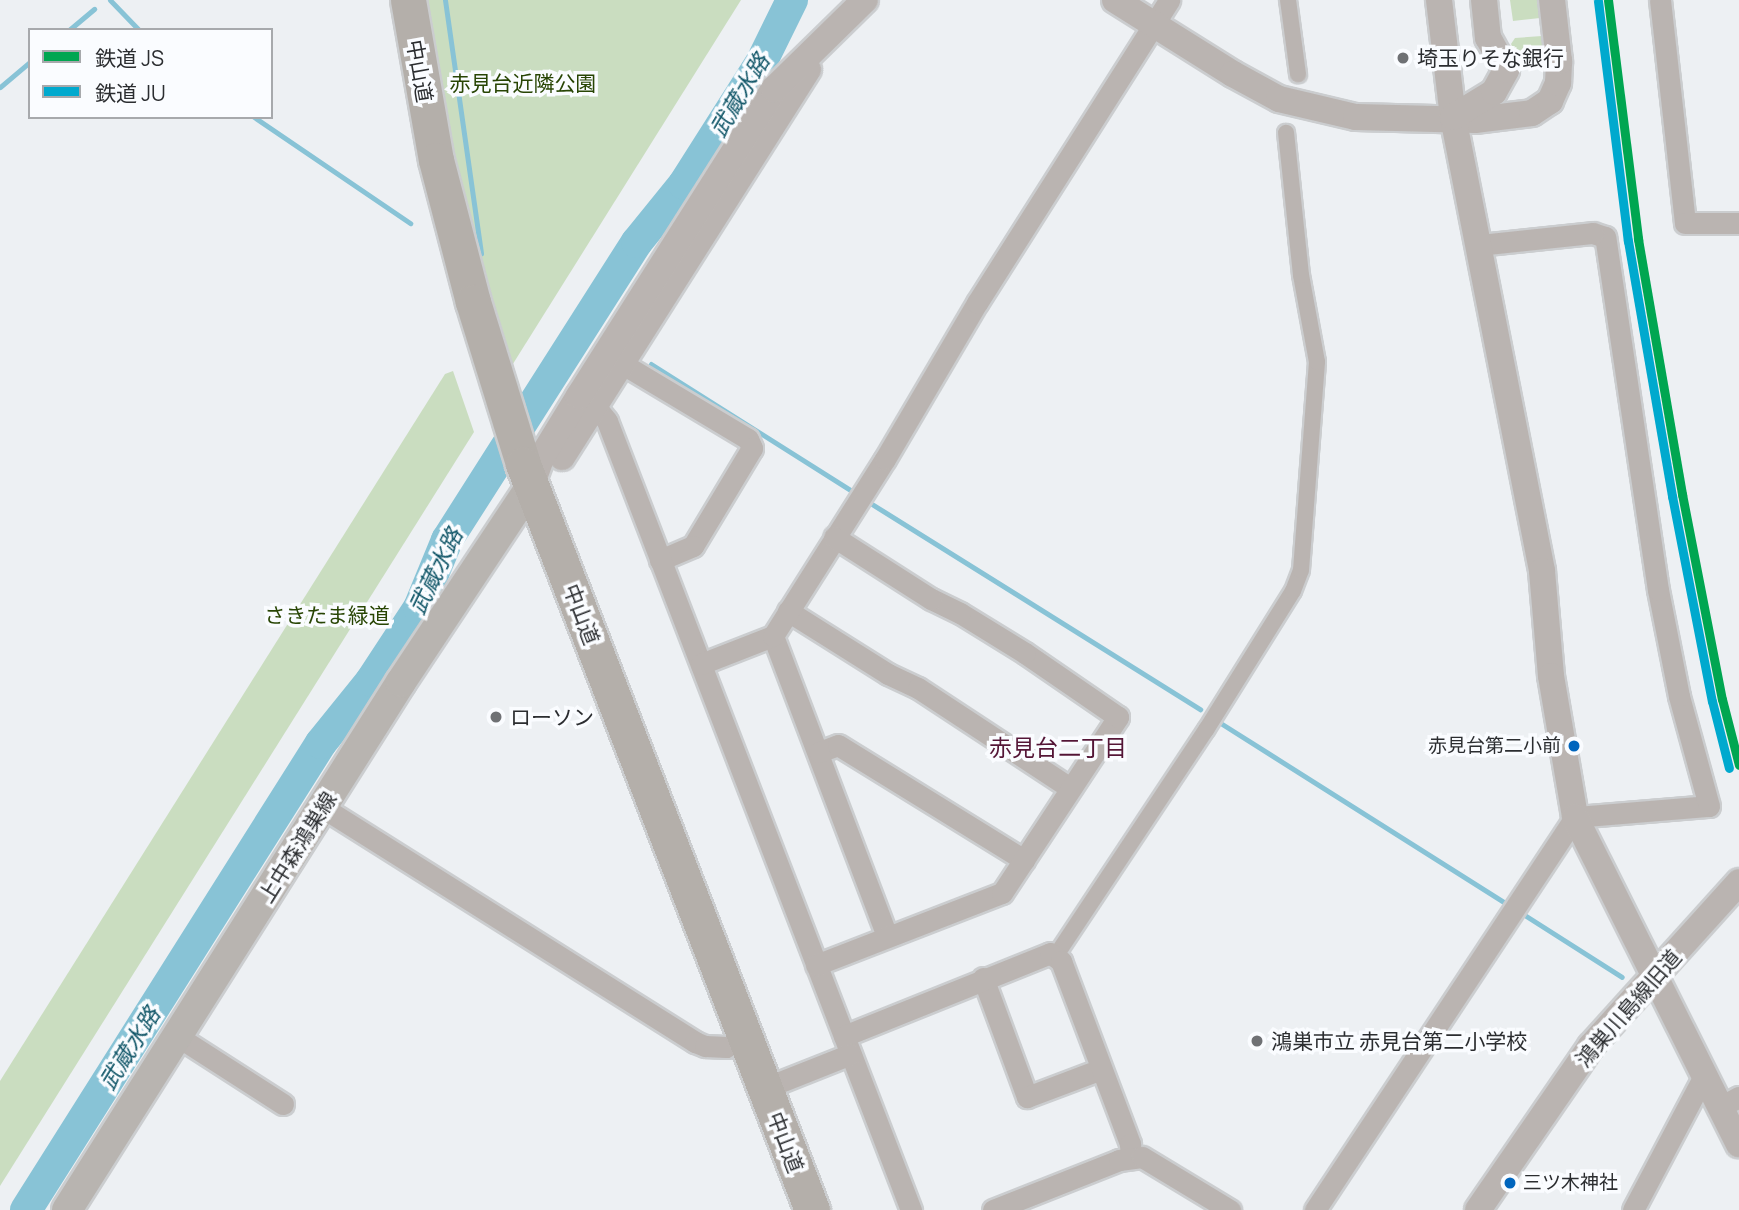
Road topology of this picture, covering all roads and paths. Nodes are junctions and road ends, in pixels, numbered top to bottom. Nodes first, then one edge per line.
1 (385, 0) edge
2 (408, 0) edge
3 (865, 0) edge
4 (1115, 0) edge
5 (1169, 0) edge
6 (1288, 0) edge
7 (1439, 0) edge
8 (1484, 0) edge
9 (1552, 0) edge
10 (1660, 0) edge
11 (1153, 24) junction
12 (828, 39) junction
13 (1298, 74) dead end
14 (1453, 117) junction
15 (1286, 133) dead end
16 (1739, 223) edge
17 (1479, 245) junction
18 (621, 363) junction
19 (587, 401) junction
20 (499, 420) junction
21 (521, 484) junction
22 (834, 537) junction
23 (660, 560) junction
24 (788, 611) junction
25 (773, 636) junction
26 (701, 664) junction
27 (819, 752) junction
28 (1070, 788) junction
29 (322, 807) junction
30 (1575, 817) junction
31 (1024, 860) junction
32 (1739, 882) edge
33 (887, 936) junction
34 (1055, 957) junction
35 (816, 965) junction
36 (1654, 977) junction
37 (983, 978) junction
38 (177, 1036) junction
39 (848, 1045) junction
40 (726, 1047) junction
41 (1101, 1069) junction
42 (1704, 1076) junction
43 (765, 1088) junction
44 (1730, 1102) edge
45 (283, 1104) dead end
46 (1739, 1144) edge
47 (1131, 1157) junction
48 (1227, 1209) edge
49 (1637, 1209) edge
50 (67, 1210) edge
51 (788, 1210) edge
52 (812, 1210) edge
53 (911, 1210) edge
54 (993, 1210) edge
55 (1315, 1210) edge
56 (1478, 1210) edge

1 - 20 highway, 中山道
2 - 20 highway, 中山道
3 - 12 street
4 - 11 street
5 - 11 street
6 - 13 street
7 - 14 street
8 - 14 street
9 - 14 street
10 - 16 street
11 - 14 street
11 - 22 street
12 - 18 street
12 - 19 street
14 - 17 street
15 - 34 street
17 - 30 street
17 - 30 street
18 - 19 street
18 - 23 street
19 - 21 street
19 - 23 street
20 - 21 highway, 中山道
21 - 29 main road, 上中森鴻巣線
21 - 40 highway, 中山道
21 - 43 highway, 中山道
22 - 24 street
22 - 28 street
23 - 26 street
24 - 25 street
24 - 28 street
25 - 26 street
25 - 27 street
26 - 35 street
27 - 31 street
27 - 33 street
28 - 31 street
29 - 38 main road, 上中森鴻巣線
29 - 40 street
30 - 36 street
30 - 55 street
31 - 33 street
32 - 36 street, 鴻巣川島線旧道
33 - 35 street
34 - 37 street
34 - 41 street
35 - 39 street
36 - 42 street
36 - 56 street, 鴻巣川島線旧道
37 - 39 street
37 - 41 street
38 - 45 street
38 - 50 main road, 上中森鴻巣線
39 - 43 street
39 - 53 street
40 - 51 highway, 中山道
41 - 47 street
42 - 44 street
42 - 49 street
43 - 52 highway, 中山道
44 - 46 street
47 - 48 street
47 - 54 street

